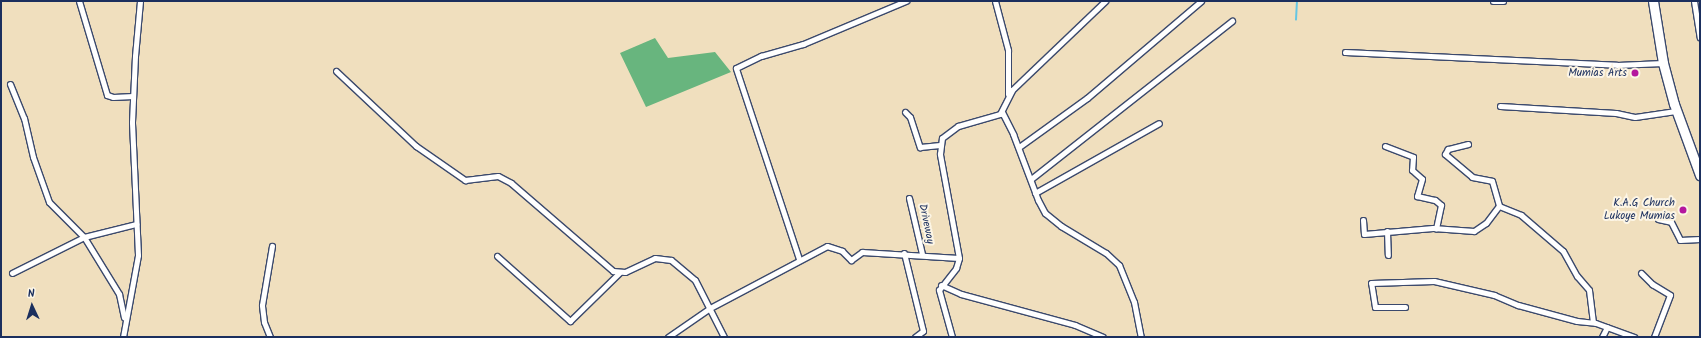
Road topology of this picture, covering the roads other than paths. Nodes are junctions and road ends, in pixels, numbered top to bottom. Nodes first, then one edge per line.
1 (79, 1) edge
2 (140, 1) edge
3 (906, 1) edge
4 (994, 1) edge
5 (1106, 1) edge
6 (1201, 1) edge
7 (1493, 1) edge
8 (1503, 1) edge
9 (1652, 1) edge
10 (1694, 1) edge
11 (1232, 21) dead end
12 (1700, 38) edge
13 (1345, 52) dead end
14 (1663, 63) junction
15 (336, 71) dead end
16 (10, 84) dead end
17 (1008, 94) junction
18 (133, 96) junction
19 (1500, 106) dead end
20 (1676, 111) junction
21 (905, 112) dead end
22 (1002, 112) junction
23 (1158, 123) dead end
24 (1468, 144) dead end
25 (940, 145) junction
26 (1385, 146) dead end
27 (1019, 147) junction
28 (1700, 175) edge
29 (1031, 179) junction
30 (1035, 193) junction
31 (909, 198) dead end
32 (1499, 206) junction
33 (1658, 219) dead end
34 (1364, 220) dead end
35 (136, 224) junction
36 (1436, 228) junction
37 (1387, 232) junction
38 (84, 237) junction
39 (1700, 238) edge
40 (272, 246) dead end
41 (904, 253) junction
42 (922, 254) junction
43 (1388, 255) dead end
44 (497, 256) dead end
45 (959, 258) junction
46 (799, 259) junction
47 (12, 273) dead end
48 (620, 273) junction
49 (1641, 273) dead end
50 (942, 285) junction
51 (1405, 306) dead end
52 (710, 308) junction
53 (125, 322) junction
54 (1595, 323) junction
55 (1607, 327) junction
56 (124, 337) edge
57 (270, 337) edge
58 (668, 337) edge
59 (724, 337) edge
60 (915, 337) edge
61 (952, 337) edge
62 (1103, 337) edge
63 (1141, 337) edge
64 (1602, 337) edge
65 (1634, 337) edge
66 (1654, 337) edge

1 - 18 street
2 - 18 street
3 - 46 street
4 - 17 street
5 - 17 street
6 - 27 street
7 - 8 street
9 - 14 highway
10 - 12 street
11 - 29 street
13 - 14 street
14 - 20 highway
15 - 48 street
16 - 38 street
17 - 22 street
18 - 35 street
19 - 20 street
20 - 28 highway
21 - 25 street
22 - 25 street
22 - 27 street
23 - 30 street
24 - 32 street
25 - 45 street
26 - 36 street
27 - 29 street
29 - 30 street
30 - 63 street
31 - 42 street, Driveway
32 - 36 street
32 - 54 street
33 - 39 street
34 - 37 street
35 - 38 street
35 - 53 street
36 - 37 street
37 - 43 street
38 - 47 street
38 - 53 street
40 - 57 street
41 - 42 street
41 - 46 street
41 - 60 street
42 - 45 street
44 - 48 street
45 - 50 street
46 - 52 street
48 - 52 street
49 - 66 street
50 - 61 street
50 - 62 street
51 - 54 street
52 - 58 street
52 - 59 street
53 - 56 street
54 - 55 street
55 - 64 street
55 - 65 street

